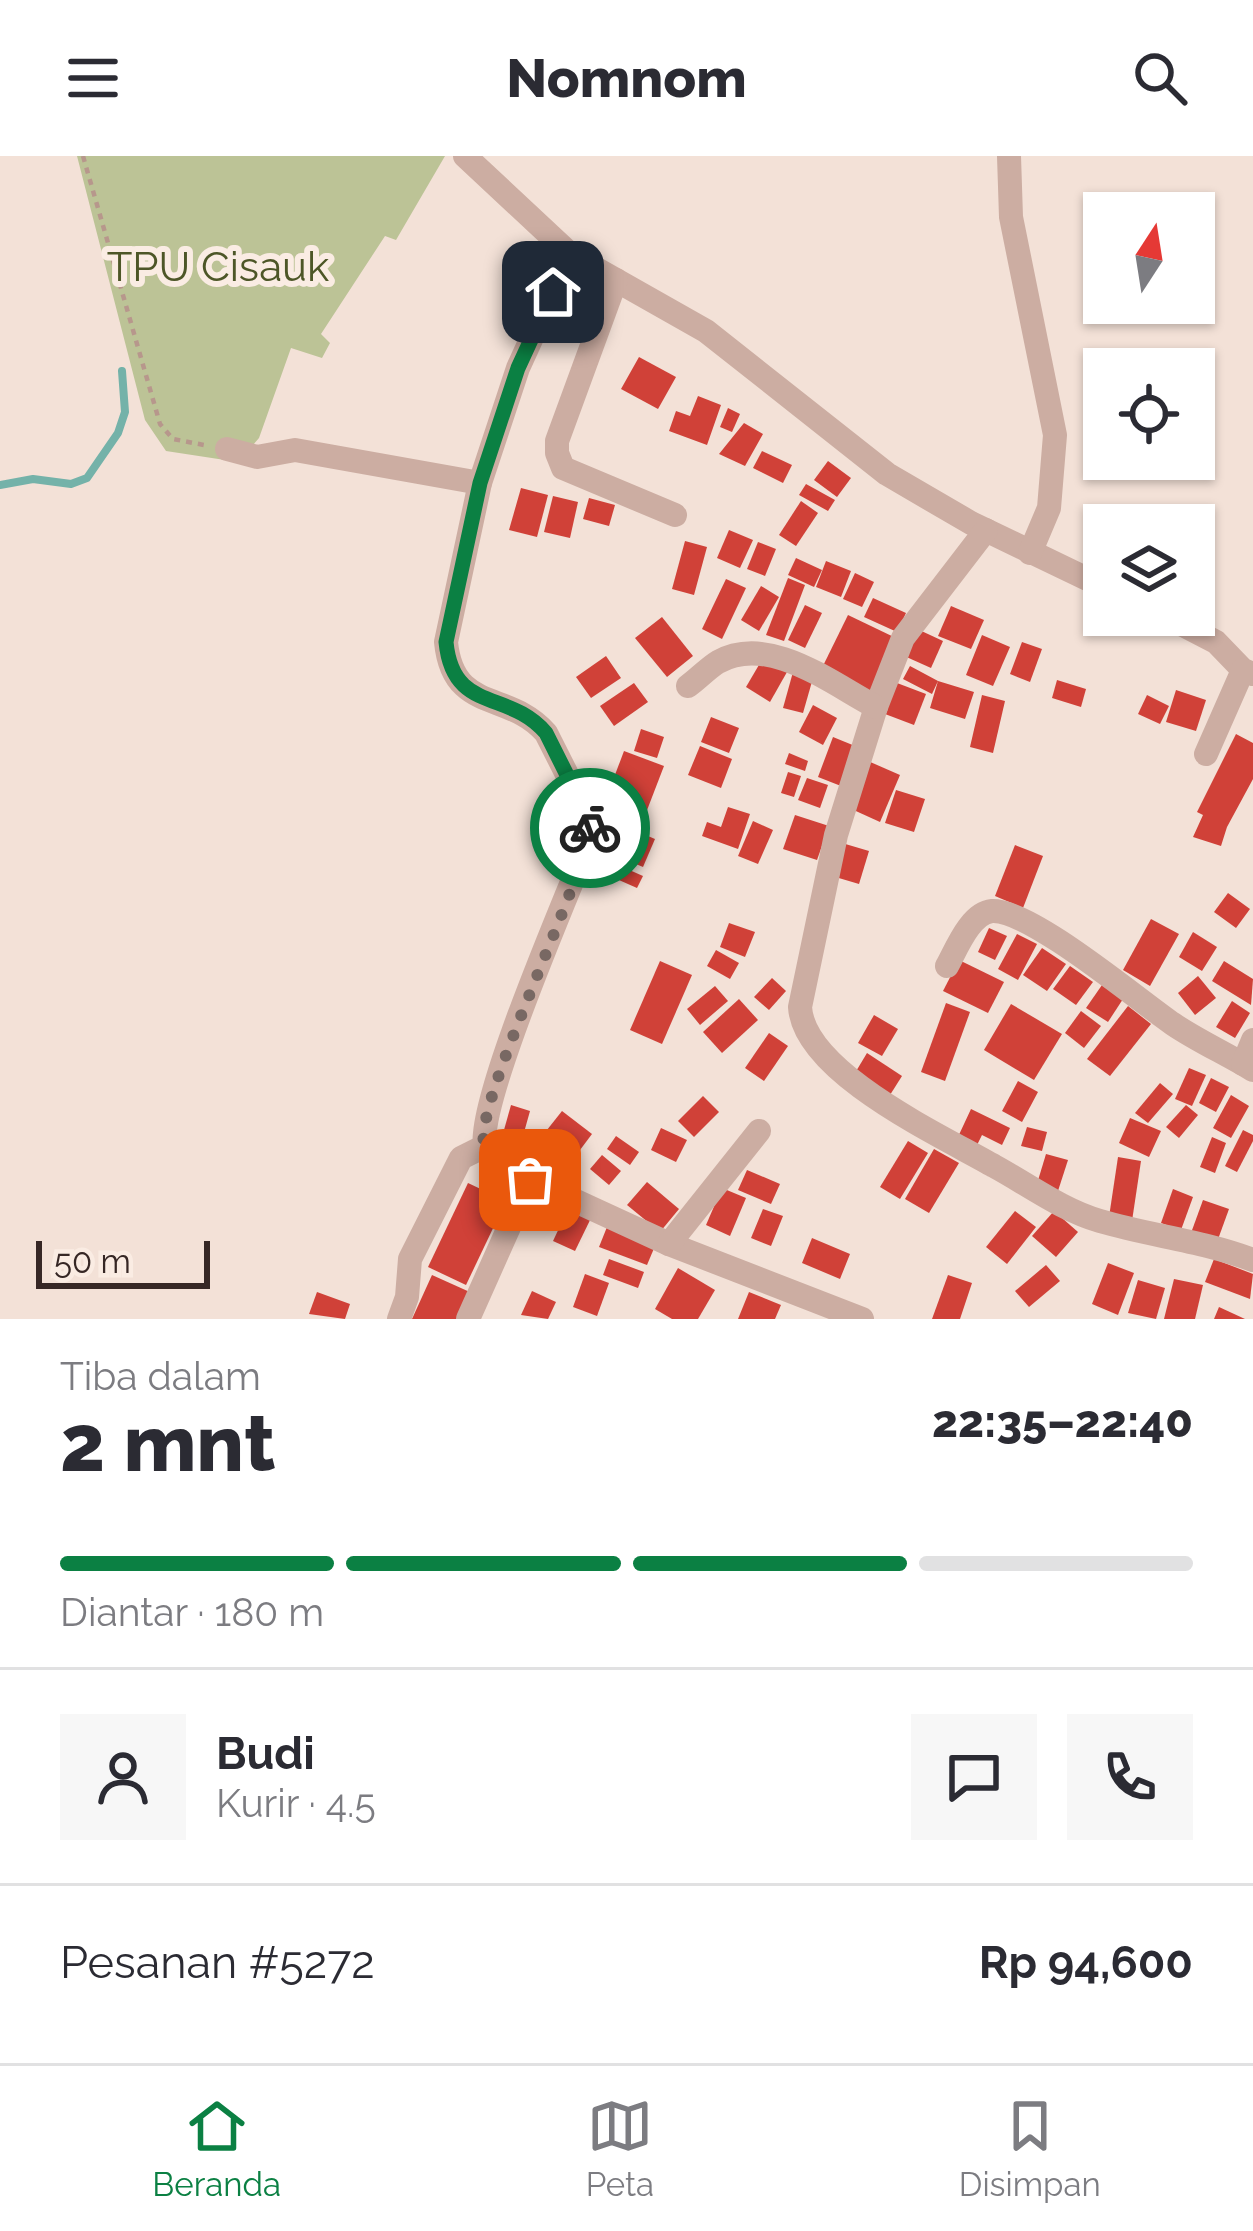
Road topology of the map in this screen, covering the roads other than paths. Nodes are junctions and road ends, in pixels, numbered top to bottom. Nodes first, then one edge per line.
1 (465, 156) edge
2 (1009, 156) edge
3 (570, 254) junction
4 (616, 280) junction
5 (227, 449) road end
6 (480, 483) junction
7 (675, 515) dead end
8 (986, 530) junction
9 (1030, 554) junction
10 (1083, 578) edge
11 (1204, 636) edge
12 (1248, 672) edge
13 (688, 686) dead end
14 (876, 707) junction
15 (1206, 754) dead end
16 (946, 966) dead end
17 (1253, 1040) edge
18 (1248, 1067) edge
19 (759, 1131) dead end
20 (485, 1146) junction
21 (530, 1180) junction
22 (669, 1244) junction
23 (1253, 1260) edge
24 (399, 1319) edge
25 (468, 1319) edge
26 (862, 1319) edge

1 - 3 street
2 - 9 street
3 - 4 street
3 - 6 street
4 - 7 street
4 - 8 street
5 - 6 street
6 - 20 street
8 - 9 street
8 - 14 street
9 - 10 street
11 - 12 street
12 - 15 street
13 - 14 street
14 - 23 street
16 - 18 street
17 - 18 street
19 - 22 street
20 - 21 street
20 - 24 street
21 - 22 street
21 - 25 street
22 - 26 street

